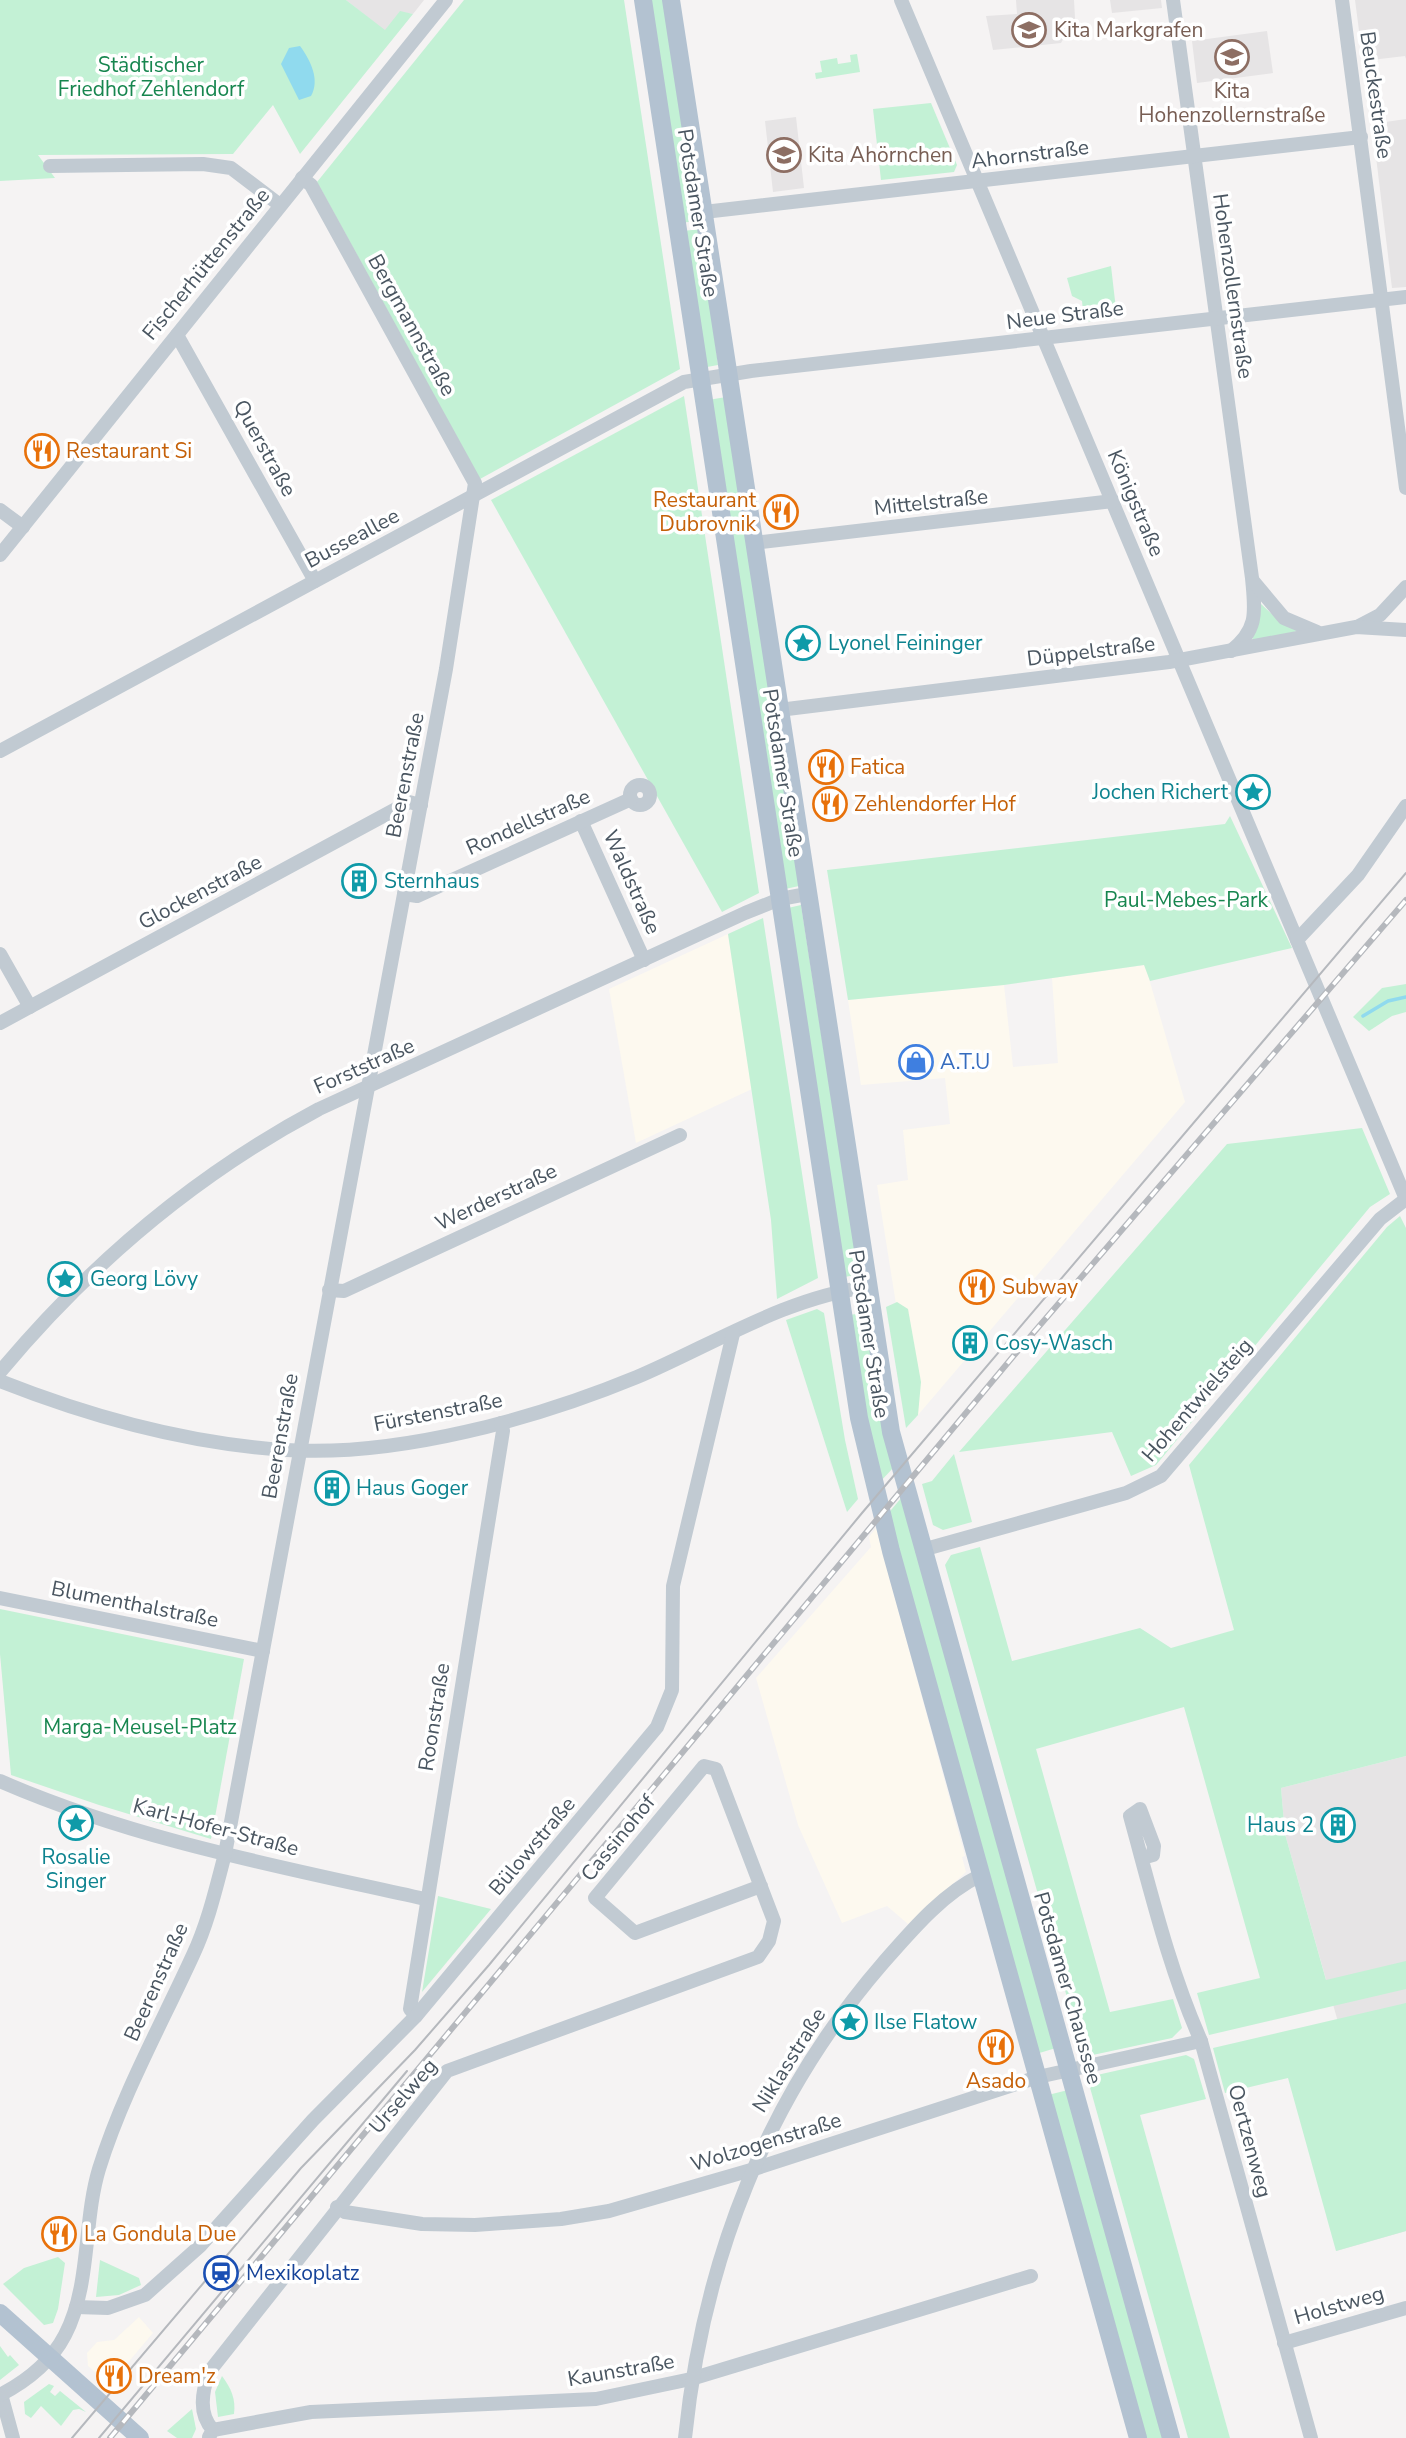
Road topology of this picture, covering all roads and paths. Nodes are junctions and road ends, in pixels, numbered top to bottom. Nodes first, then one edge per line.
1 (446, 0) edge
2 (643, 0) edge
3 (671, 0) edge
4 (901, 0) edge
5 (1173, 0) edge
6 (1342, 0) edge
7 (1361, 137) junction
8 (1195, 156) junction
9 (50, 166) dead end
10 (302, 178) junction
11 (977, 181) junction
12 (280, 205) junction
13 (704, 212) junction
14 (1406, 297) edge
15 (1382, 300) junction
16 (1216, 319) junction
17 (177, 335) junction
18 (1043, 338) junction
19 (728, 375) junction
20 (700, 379) junction
21 (1406, 488) edge
22 (471, 497) junction
23 (1113, 501) junction
24 (0, 510) edge
25 (23, 527) junction
26 (754, 543) junction
27 (0, 555) edge
28 (1252, 578) junction
29 (315, 582) junction
30 (1406, 587) edge
31 (1356, 627) junction
32 (1406, 630) edge
33 (1318, 632) junction
34 (1231, 651) junction
35 (1180, 661) junction
36 (779, 710) junction
37 (0, 751) edge
38 (631, 799) dead end
39 (421, 804) junction
40 (1406, 806) edge
41 (581, 821) junction
42 (404, 894) junction
43 (807, 894) junction
44 (779, 899) junction
45 (1297, 940) junction
46 (0, 954) edge
47 (644, 960) junction
48 (30, 1007) junction
49 (0, 1023) edge
50 (367, 1088) junction
51 (680, 1135) dead end
52 (1406, 1199) edge
53 (867, 1287) junction
54 (329, 1290) junction
55 (839, 1291) junction
56 (733, 1334) junction
57 (0, 1372) edge
58 (0, 1381) edge
59 (501, 1423) junction
60 (298, 1450) junction
61 (922, 1550) junction
62 (0, 1598) edge
63 (262, 1651) junction
64 (0, 1781) edge
65 (225, 1854) junction
66 (1142, 1858) dead end
67 (981, 1875) junction
68 (761, 1886) junction
69 (425, 1899) junction
70 (769, 1941) joint
71 (416, 2016) junction
72 (1201, 2041) junction
73 (1068, 2071) junction
74 (1038, 2077) junction
75 (751, 2170) junction
76 (337, 2207) junction
77 (1031, 2276) dead end
78 (76, 2307) junction
79 (1406, 2308) edge
80 (0, 2313) edge
81 (1284, 2343) junction
82 (50, 2357) junction
83 (691, 2379) junction
84 (1, 2394) edge
85 (211, 2434) edge
86 (141, 2436) edge
87 (13, 2438) edge
88 (685, 2438) edge
89 (1138, 2438) edge
90 (1171, 2438) edge
91 (1311, 2438) edge

1 - 10 street, Fischerhüttenstraße
2 - 20 main road, Potsdamer Straße
3 - 13 main road, Potsdamer Straße
4 - 11 street, Königstraße
5 - 8 street, Hohenzollernstraße
6 - 7 street, Beuckestraße
7 - 8 street, Ahornstraße
7 - 15 street, Beuckestraße
8 - 11 street, Ahornstraße
8 - 16 street, Hohenzollernstraße
9 - 12 street
10 - 12 street, Fischerhüttenstraße
10 - 22 street, Bergmannstraße
11 - 13 street, Ahornstraße
11 - 18 street, Königstraße
12 - 17 street, Fischerhüttenstraße
13 - 19 main road, Potsdamer Straße
14 - 15 street, Neue Straße
15 - 16 street, Neue Straße
15 - 21 street, Beuckestraße
16 - 18 street, Neue Straße
16 - 28 street, Hohenzollernstraße
17 - 25 street, Fischerhüttenstraße
17 - 29 street, Querstraße
18 - 19 street, Neue Straße
18 - 23 street, Königstraße
19 - 20 street, Busseallee
19 - 26 main road, Potsdamer Straße
20 - 22 street, Busseallee
20 - 44 main road, Potsdamer Straße
22 - 29 street, Busseallee
22 - 39 street, Beerenstraße
23 - 26 street, Mittelstraße
23 - 35 street, Königstraße
24 - 25 street
25 - 27 street, Fischerhüttenstraße
26 - 36 main road, Potsdamer Straße
28 - 33 street
28 - 34 street, Hohenzollernstraße
29 - 37 street, Busseallee
30 - 31 street
31 - 32 street, Düppelstraße
31 - 33 street, Düppelstraße
33 - 34 street, Düppelstraße
34 - 35 street, Düppelstraße
35 - 36 street, Düppelstraße
35 - 45 street, Königstraße
36 - 43 main road, Potsdamer Straße
38 - 41 street, Rondellstraße
39 - 42 street, Beerenstraße
39 - 48 street, Glockenstraße
40 - 45 street
41 - 42 street, Rondellstraße
41 - 47 street, Waldstraße
42 - 50 street, Beerenstraße
43 - 44 street, Forststraße
43 - 53 main road, Potsdamer Straße
44 - 47 street, Forststraße
44 - 55 main road, Potsdamer Straße
45 - 52 street, Königstraße
46 - 48 street
47 - 50 street, Forststraße
48 - 49 street, Glockenstraße
50 - 54 street, Beerenstraße
50 - 57 street, Forststraße
51 - 54 street, Werderstraße
52 - 61 street, Hohentwielsteig
53 - 55 street, Fürstenstraße
53 - 61 main road, Potsdamer Straße
54 - 60 street, Beerenstraße
55 - 56 street, Fürstenstraße
55 - 67 main road, Potsdamer Straße
56 - 59 street, Fürstenstraße
56 - 71 street, Bülowstraße
58 - 60 street, Fürstenstraße
59 - 60 street, Fürstenstraße
59 - 69 street, Roonstraße
60 - 63 street, Beerenstraße
61 - 73 main road, Potsdamer Chaussee
62 - 63 street, Blumenthalstraße
63 - 65 street, Beerenstraße
64 - 65 street, Karl-Hofer-Straße
65 - 69 street, Karl-Hofer-Straße
65 - 78 street, Beerenstraße
66 - 72 street, Oertzenweg
67 - 74 main road
67 - 75 street, Niklasstraße
68 - 68 street, Cassinohof
68 - 70 street, Cassinohof
69 - 71 street, Roonstraße
70 - 76 street, Urselweg
71 - 78 street, Bülowstraße
72 - 73 street, Wolzogenstraße
72 - 81 street, Oertzenweg
73 - 74 street, Wolzogenstraße
73 - 90 main road, Potsdamer Chaussee
74 - 75 street, Wolzogenstraße
74 - 89 main road
75 - 76 street, Wolzogenstraße
75 - 83 street, Niklasstraße
76 - 85 street, Urselweg
77 - 83 street, Kaunstraße
78 - 82 street, Beerenstraße
79 - 81 street, Holstweg
80 - 82 main road
81 - 91 street, Oertzenweg
82 - 84 street, Beerenstraße
82 - 86 main road
83 - 85 street, Kaunstraße
83 - 88 street, Niklasstraße
84 - 87 street

